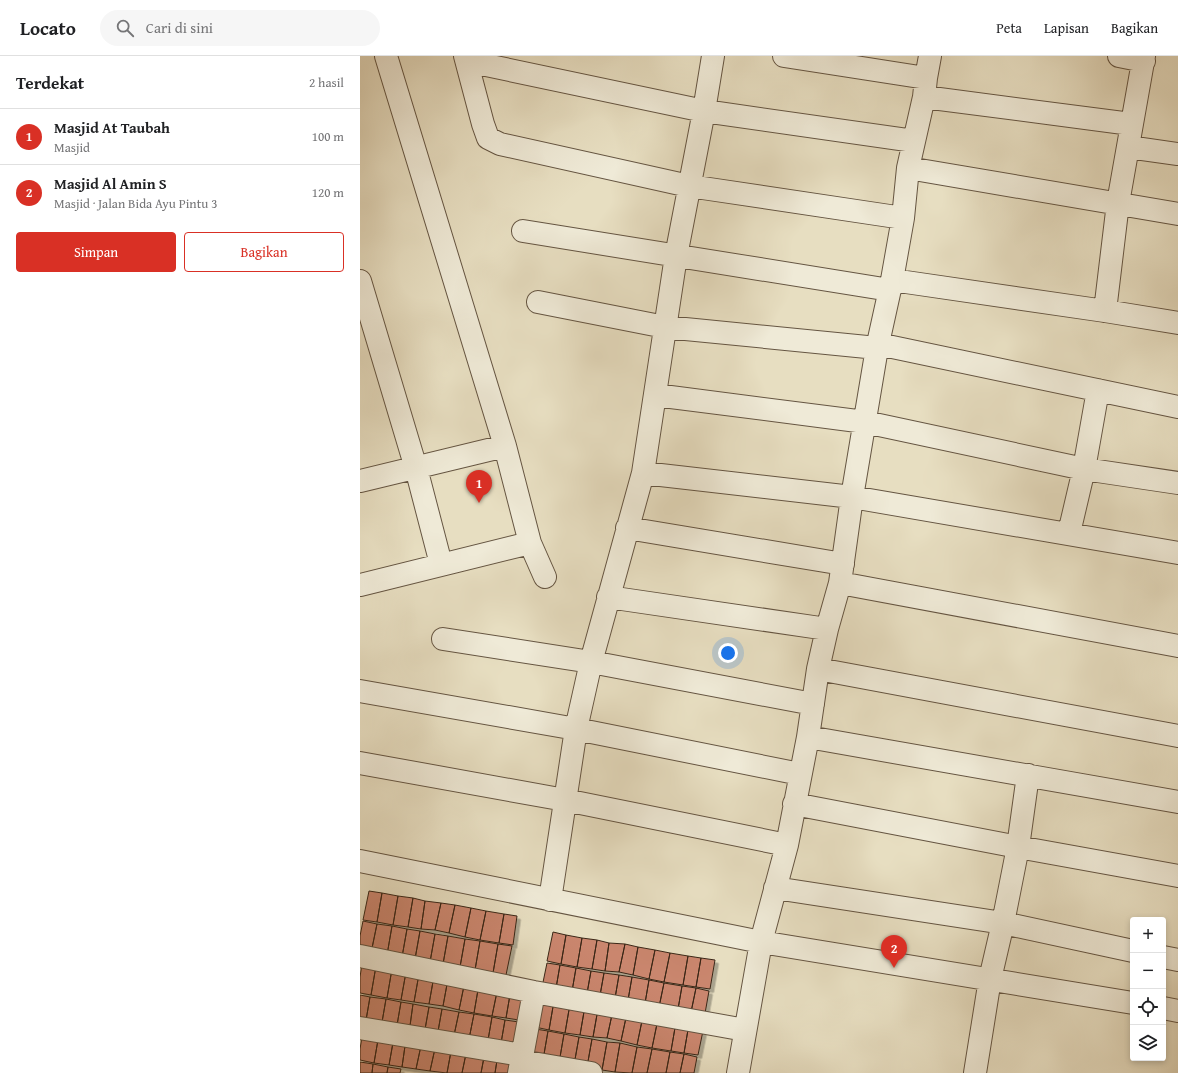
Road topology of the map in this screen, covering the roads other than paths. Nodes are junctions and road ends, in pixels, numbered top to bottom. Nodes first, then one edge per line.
1 (386, 56) edge
2 (713, 56) edge
3 (784, 56) edge
4 (930, 56) edge
5 (1119, 56) edge
6 (466, 58) edge
7 (1144, 58) edge
8 (925, 87) junction
9 (704, 111) junction
10 (1131, 124) junction
11 (914, 140) junction
12 (1128, 147) junction
13 (1178, 154) edge
14 (908, 168) junction
15 (689, 186) junction
16 (1118, 204) junction
17 (1178, 214) edge
18 (903, 218) junction
19 (523, 231) dead end
20 (676, 256) junction
21 (360, 281) edge
22 (891, 285) junction
23 (538, 302) dead end
24 (1105, 311) junction
25 (1178, 323) edge
26 (665, 327) junction
27 (878, 346) junction
28 (1098, 390) junction
29 (655, 395) junction
30 (1178, 407) edge
31 (865, 422) junction
32 (505, 446) junction
33 (416, 468) junction
34 (1084, 469) junction
35 (643, 473) junction
36 (360, 482) edge
37 (1178, 483) edge
38 (852, 497) junction
39 (627, 528) junction
40 (1069, 533) junction
41 (530, 542) junction
42 (1178, 553) edge
43 (441, 564) junction
44 (842, 573) junction
45 (545, 577) dead end
46 (360, 585) edge
47 (608, 597) junction
48 (827, 629) junction
49 (443, 639) dead end
50 (1178, 646) edge
51 (591, 662) junction
52 (818, 669) junction
53 (360, 691) edge
54 (813, 704) junction
55 (576, 729) junction
56 (1178, 736) edge
57 (808, 737) junction
58 (360, 763) edge
59 (800, 774) junction
60 (1028, 775) junction
61 (565, 800) junction
62 (1178, 802) edge
63 (794, 804) junction
64 (787, 845) junction
65 (1018, 847) junction
66 (360, 861) edge
67 (1178, 876) edge
68 (775, 888) junction
69 (550, 900) junction
70 (1003, 923) junction
71 (761, 942) junction
72 (1130, 949) edge
73 (360, 956) edge
74 (1166, 958) edge
75 (1178, 960) edge
76 (990, 979) junction
77 (534, 992) junction
78 (1130, 1002) edge
79 (1166, 1008) edge
80 (1178, 1010) edge
81 (360, 1028) edge
82 (746, 1030) junction
83 (521, 1063) edge
84 (981, 1072) edge
85 (591, 1073) edge
86 (738, 1073) edge

1 - 32 street
2 - 9 street
3 - 8 street
4 - 8 street
5 - 7 street
6 - 9 street
6 - 15 street
7 - 10 street
8 - 10 street
8 - 11 street
9 - 11 street
9 - 15 street
10 - 12 street
11 - 14 street
12 - 13 street
12 - 16 street
14 - 16 street
14 - 18 street
15 - 18 street
15 - 20 street
16 - 17 street
16 - 24 street
18 - 22 street
19 - 20 street
20 - 22 street
20 - 26 street
21 - 33 street
22 - 24 street
22 - 27 street
23 - 26 street
24 - 25 street
26 - 27 street
26 - 29 street
27 - 28 street
27 - 31 street
28 - 30 street
28 - 34 street
29 - 31 street
29 - 35 street
31 - 34 street
31 - 38 street
32 - 33 street
32 - 41 street
33 - 36 street
33 - 43 street
34 - 37 street
34 - 40 street
35 - 38 street
35 - 39 street
38 - 40 street
38 - 44 street
39 - 44 street
39 - 47 street
40 - 42 street
41 - 43 street
41 - 45 street
43 - 46 street
44 - 48 street
44 - 50 street
47 - 48 street
47 - 51 street
48 - 52 street
49 - 51 street
51 - 54 street
51 - 55 street
52 - 54 street
52 - 56 street
53 - 55 street
54 - 57 street
55 - 59 street
55 - 61 street
57 - 59 street
57 - 60 street
58 - 61 street
59 - 63 street
60 - 62 street
60 - 65 street
61 - 64 street
61 - 69 street
63 - 64 street
63 - 65 street
64 - 68 street
65 - 67 street
65 - 70 street
66 - 69 street
68 - 70 street
68 - 71 street
69 - 71 street
70 - 72 street
70 - 76 street
71 - 76 street
71 - 82 street
73 - 77 street
74 - 75 street
76 - 78 street
76 - 84 street
77 - 82 street
77 - 83 street
79 - 80 street
81 - 83 street
82 - 86 street
83 - 85 street

